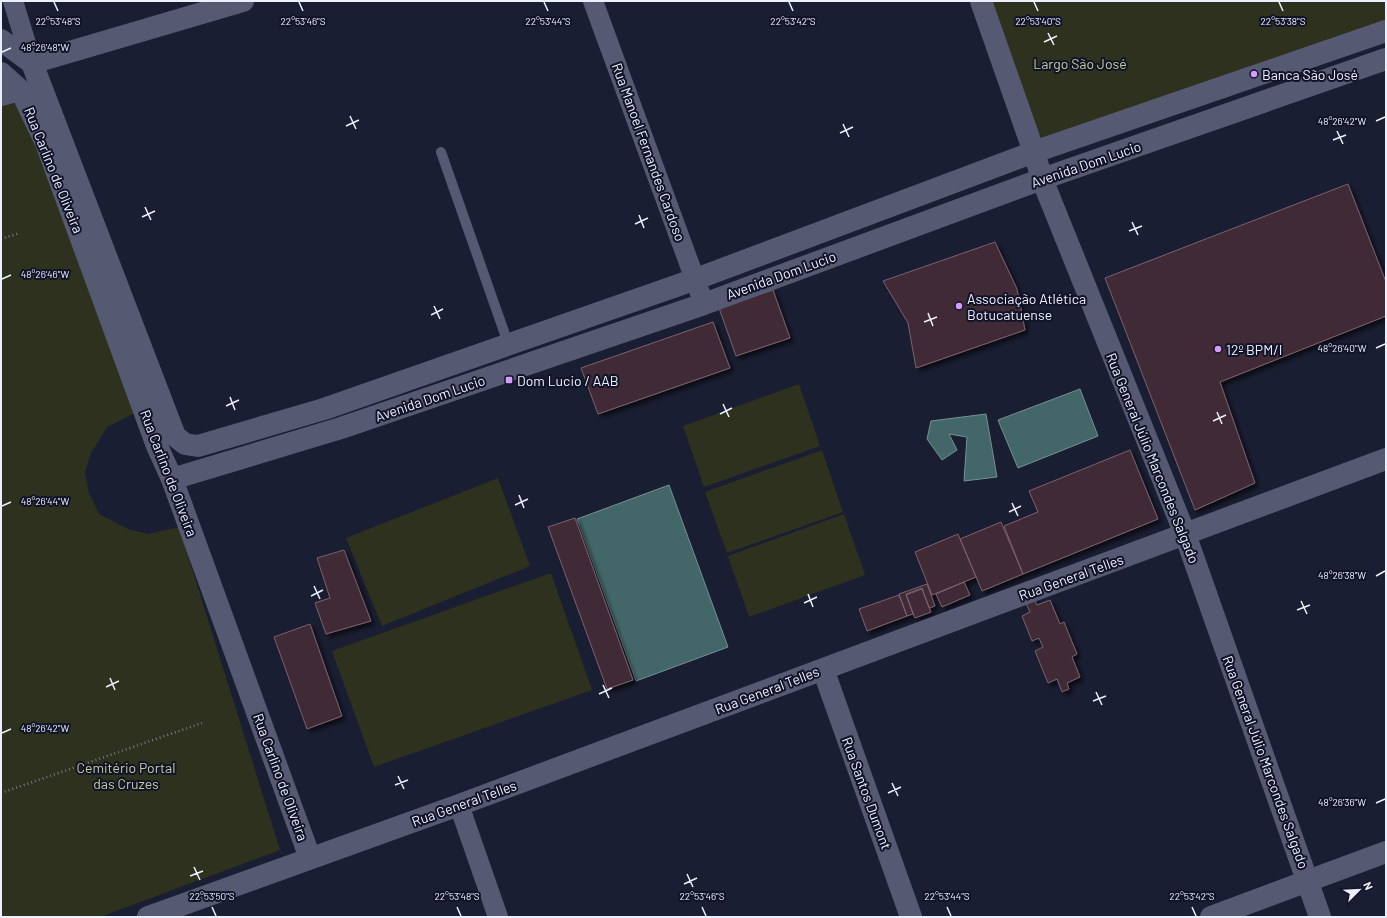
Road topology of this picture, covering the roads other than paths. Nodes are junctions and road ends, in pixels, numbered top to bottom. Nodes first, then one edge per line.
1 (13, 1) edge
2 (243, 1) edge
3 (593, 1) edge
4 (981, 1) edge
5 (1386, 31) edge
6 (1, 40) edge
7 (1386, 59) edge
8 (32, 63) junction
9 (1, 73) edge
10 (11, 93) edge
11 (440, 152) dead end
12 (1034, 152) junction
13 (1042, 179) junction
14 (696, 279) junction
15 (704, 304) junction
16 (508, 344) junction
17 (175, 436) joint
18 (1386, 459) edge
19 (172, 479) junction
20 (1184, 534) junction
21 (823, 669) junction
22 (459, 805) junction
23 (1386, 852) edge
24 (310, 858) junction
25 (1308, 880) junction
26 (148, 917) edge
27 (498, 917) edge
28 (911, 917) edge
29 (1211, 917) edge
30 (1320, 917) edge

1 - 8 street, Rua Carlino de Oliveira
2 - 8 main road
3 - 14 street, Rua Manoel Fernandes Cardoso
4 - 12 main road, Rua General Júlio Marcondes Salgado
5 - 12 main road, Avenida Dom Lucio
6 - 8 main road
7 - 13 main road, Avenida Dom Lucio
8 - 17 main road, Rua Carlino de Oliveira
9 - 10 main road
10 - 19 main road, Rua Carlino de Oliveira
11 - 16 lane
12 - 13 main road, Rua General Júlio Marcondes Salgado
12 - 14 main road, Avenida Dom Lucio
13 - 15 main road, Avenida Dom Lucio
13 - 20 main road, Rua General Júlio Marcondes Salgado
14 - 15 street, Rua Manoel Fernandes Cardoso
14 - 16 main road, Avenida Dom Lucio
15 - 19 main road, Avenida Dom Lucio
16 - 17 main road, Avenida Dom Lucio
18 - 20 main road, Rua General Telles
19 - 24 main road, Rua Carlino de Oliveira
20 - 21 main road, Rua General Telles
20 - 25 main road, Rua General Júlio Marcondes Salgado
21 - 22 main road, Rua General Telles
21 - 28 main road, Rua Santos Dumont
22 - 24 main road, Rua General Telles
22 - 27 street
23 - 25 main road
24 - 26 main road, Rua General Telles
25 - 29 main road
25 - 30 main road, Rua General Júlio Marcondes Salgado

